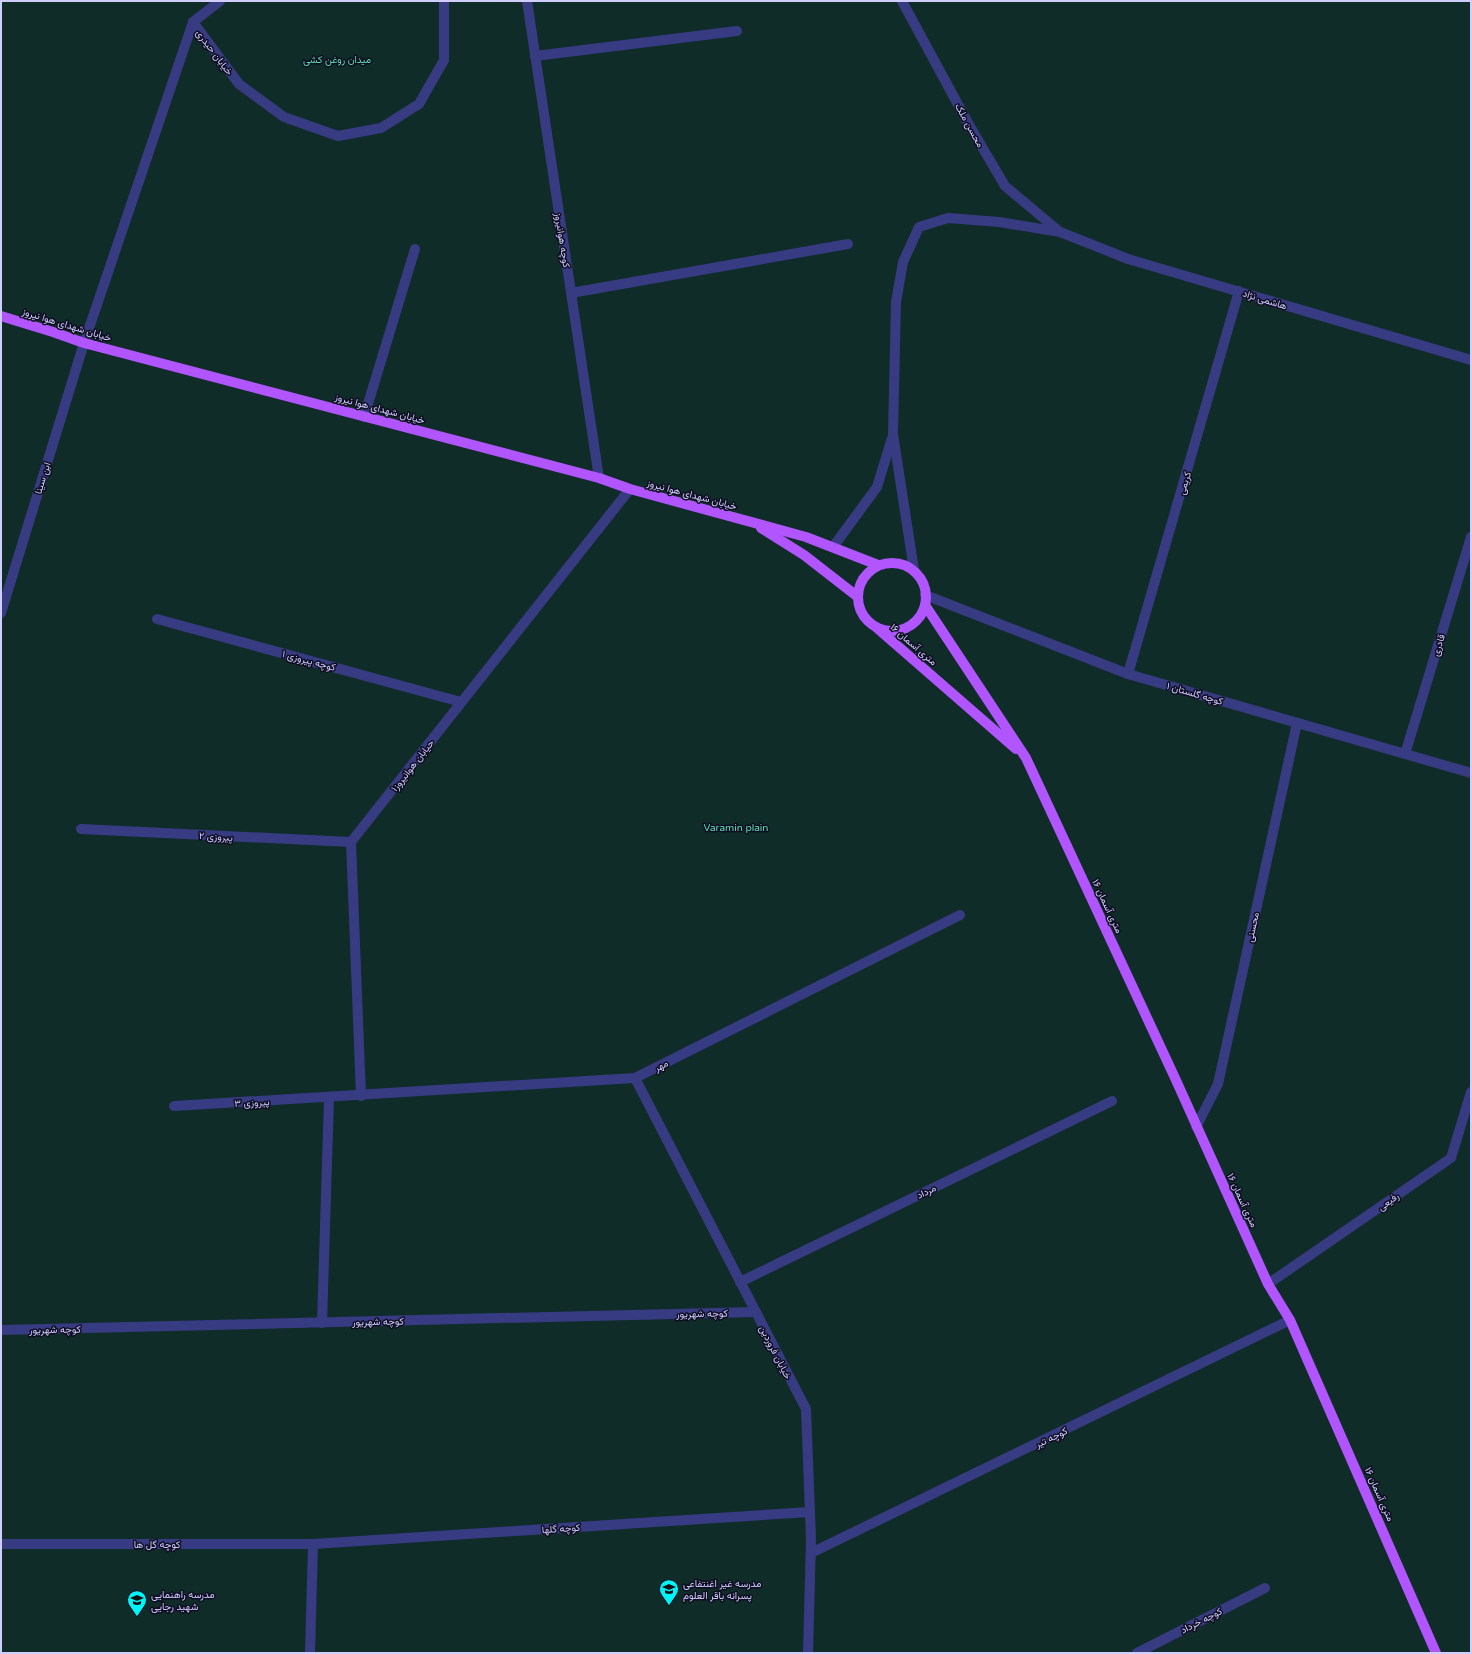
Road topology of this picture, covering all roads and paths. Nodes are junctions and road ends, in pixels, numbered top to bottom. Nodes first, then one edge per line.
1 (220, 1) edge
2 (444, 1) edge
3 (527, 1) edge
4 (902, 1) edge
5 (193, 22) junction
6 (737, 31) dead end
7 (535, 56) junction
8 (1060, 232) junction
9 (848, 244) dead end
10 (415, 249) dead end
11 (1239, 291) junction
12 (571, 293) junction
13 (1, 316) edge
14 (84, 343) junction
15 (1471, 360) edge
16 (364, 417) junction
17 (894, 434) junction
18 (599, 478) junction
19 (630, 489) junction
20 (753, 523) junction
21 (1471, 537) edge
22 (833, 547) junction
23 (878, 565) junction
24 (914, 570) junction
25 (858, 597) junction
26 (925, 600) junction
27 (1, 612) edge
28 (157, 619) dead end
29 (876, 628) junction
30 (1128, 674) junction
31 (462, 702) junction
32 (1297, 723) junction
33 (1405, 754) junction
34 (1026, 758) junction
35 (1471, 773) edge
36 (80, 829) dead end
37 (351, 842) junction
38 (960, 914) dead end
39 (636, 1078) junction
40 (1471, 1092) edge
41 (361, 1096) junction
42 (329, 1098) junction
43 (1112, 1101) dead end
44 (174, 1106) dead end
45 (1463, 1118) junction
46 (1471, 1126) edge
47 (1196, 1127) junction
48 (740, 1282) junction
49 (1268, 1284) junction
50 (756, 1312) junction
51 (1290, 1320) junction
52 (322, 1323) junction
53 (1, 1330) edge
54 (810, 1512) junction
55 (1, 1544) edge
56 (312, 1544) junction
57 (811, 1553) junction
58 (1265, 1588) dead end
59 (310, 1653) edge
60 (808, 1653) edge
61 (1137, 1653) edge
62 (1436, 1653) edge

1 - 5 street
2 - 5 street, خیابان حیدری
3 - 7 street, کوچه هوانیروز
4 - 8 street, محسن ملک
5 - 14 street, خیابان حیدری
6 - 7 street
7 - 12 street, کوچه هوانیروز
8 - 11 street, هاشمی نژاد
8 - 17 street
9 - 12 street
10 - 16 street
11 - 15 street, هاشمی نژاد
11 - 30 street, کریمی
12 - 18 street, کوچه هوانیروز
13 - 14 main road, خیابان شهدای هوا نیروز
14 - 16 main road, خیابان شهدای هوا نیروز
14 - 27 street, ابن سینا
16 - 18 main road, خیابان شهدای هوا نیروز
17 - 22 street
17 - 24 street
18 - 19 main road, خیابان شهدای هوا نیروز
19 - 20 main road, خیابان شهدای هوا نیروز
19 - 31 street, حیابان هوانیروز۱
20 - 22 main road, خیابان شهدای هوا نیروز
20 - 25 main road, خیابان شهدای هوا نیروز
21 - 33 street, قادری
22 - 23 main road, خیابان شهدای هوا نیروز
23 - 24 main road
23 - 25 main road
24 - 26 main road
25 - 29 main road
26 - 29 main road
26 - 30 street, کوچه گلستان ۱
26 - 34 main road, ۱۶ متری آسمان
28 - 31 street, کوچه پیروزی ۱
29 - 34 main road, ۱۶ متری آسمان
30 - 32 street, کوچه گلستان ۱
31 - 37 street, حیابان هوانیروز۱
32 - 33 street, کوچه گلستان ۱
32 - 47 street, محسنی
33 - 35 street, کوچه گلستان ۱
34 - 47 main road, ۱۶ متری آسمان
36 - 37 street, پیروزی ۲
37 - 41 street
38 - 39 street, مهر
39 - 41 street, مهر
39 - 48 street, خیابان فروردین
40 - 45 street, رفیعی
41 - 42 street, مهر
42 - 44 street, پیروزی ۳
42 - 52 street
43 - 48 street, مرداد
45 - 46 street
45 - 49 street, رفیعی
47 - 49 main road, ۱۶ متری آسمان
48 - 50 street, خیابان فروردین
49 - 51 main road, ۱۶ متری آسمان
50 - 52 street, کوچه شهریور
50 - 54 street, خیابان فروردین
51 - 57 street, کوچه تیر
51 - 62 main road, ۱۶ متری آسمان
52 - 53 street, کوچه شهریور
54 - 56 street, کوچه گلها
54 - 57 street, خیابان فروردین
55 - 56 street, کوچه گل ها
56 - 59 street
57 - 60 street, خیابان فروردین
58 - 61 street, کوچه خرداد

